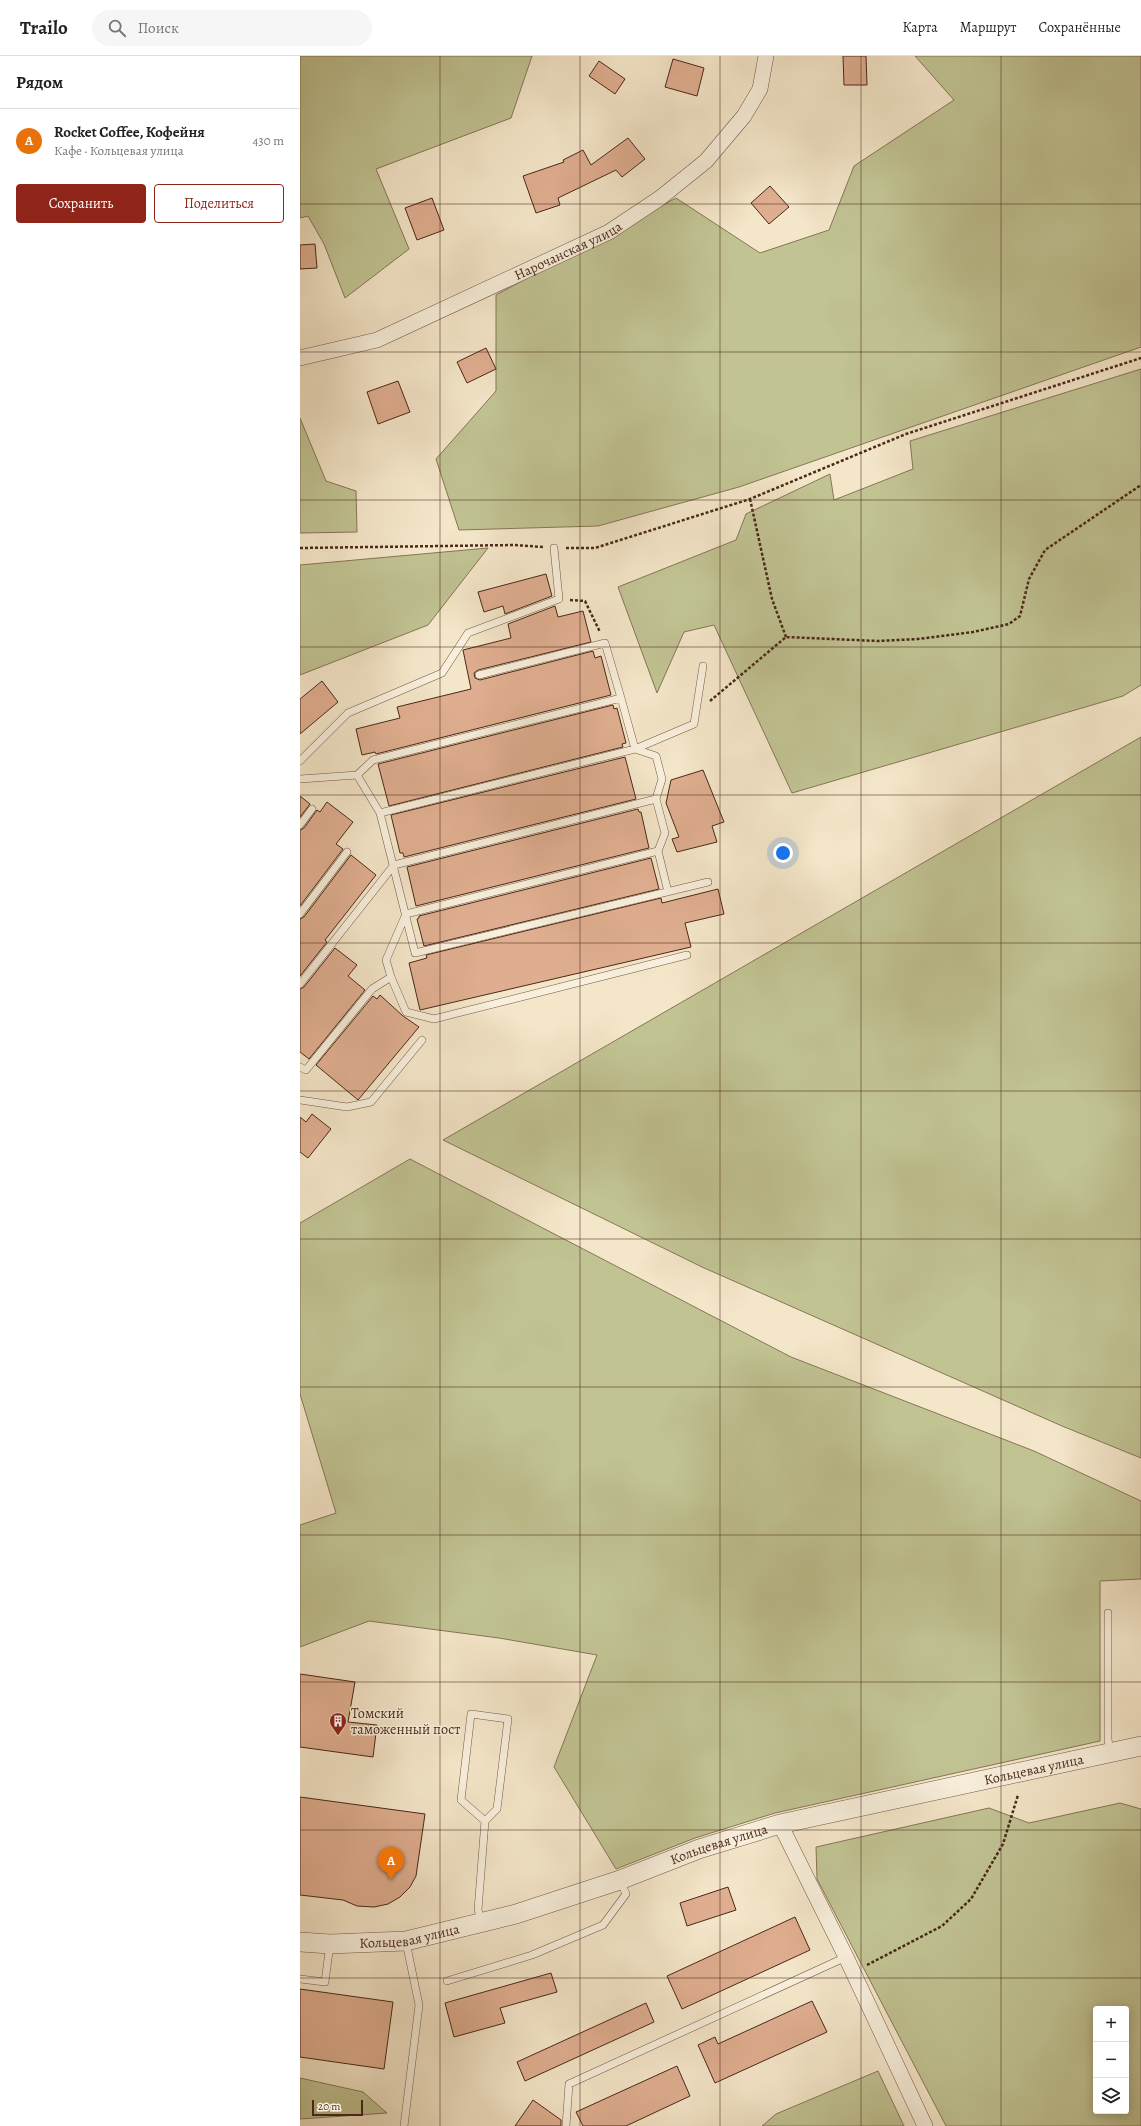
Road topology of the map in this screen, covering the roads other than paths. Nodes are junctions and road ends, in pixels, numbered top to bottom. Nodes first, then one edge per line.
1 (766, 56) edge
2 (300, 358) edge
3 (554, 548) road end
4 (703, 666) dead end
5 (479, 675) dead end
6 (621, 698) junction
7 (635, 749) junction
8 (300, 761) edge
9 (357, 775) junction
10 (300, 779) edge
11 (656, 799) junction
12 (312, 809) dead end
13 (380, 813) junction
14 (300, 825) edge
15 (658, 851) junction
16 (347, 852) dead end
17 (394, 864) junction
18 (708, 882) dead end
19 (668, 892) junction
20 (300, 914) edge
21 (406, 914) junction
22 (687, 955) dead end
23 (391, 977) junction
24 (300, 984) edge
25 (422, 1040) dead end
26 (300, 1067) edge
27 (300, 1100) edge
28 (1108, 1613) dead end
29 (1141, 1746) edge
30 (1110, 1752) junction
31 (485, 1821) junction
32 (780, 1824) junction
33 (620, 1880) junction
34 (482, 1923) junction
35 (406, 1941) junction
36 (300, 1942) edge
37 (330, 1944) junction
38 (846, 1957) junction
39 (300, 1979) edge
40 (447, 1981) dead end
41 (404, 2126) edge
42 (566, 2126) edge
43 (925, 2126) edge

1 - 2 street, Нарочанская улица
3 - 8 lane
4 - 7 lane
5 - 6 lane
6 - 7 lane
6 - 9 lane
7 - 11 lane
7 - 13 lane
9 - 10 lane
9 - 13 lane
11 - 15 lane
11 - 17 lane
12 - 14 lane
13 - 17 lane
15 - 19 lane
15 - 21 lane
16 - 20 lane
17 - 21 lane
17 - 24 lane
18 - 19 lane
19 - 21 lane
21 - 23 lane
22 - 23 lane
23 - 26 lane
25 - 27 lane
28 - 30 lane
29 - 30 street, Кольцевая улица
30 - 32 street, Кольцевая улица
31 - 31 lane
31 - 34 lane
32 - 33 street, Кольцевая улица
32 - 38 street
33 - 34 street, Кольцевая улица
33 - 40 lane
34 - 35 street, Кольцевая улица
35 - 37 street, Кольцевая улица
35 - 41 lane
36 - 37 street, Кольцевая улица
37 - 39 lane
38 - 42 lane
38 - 43 street

